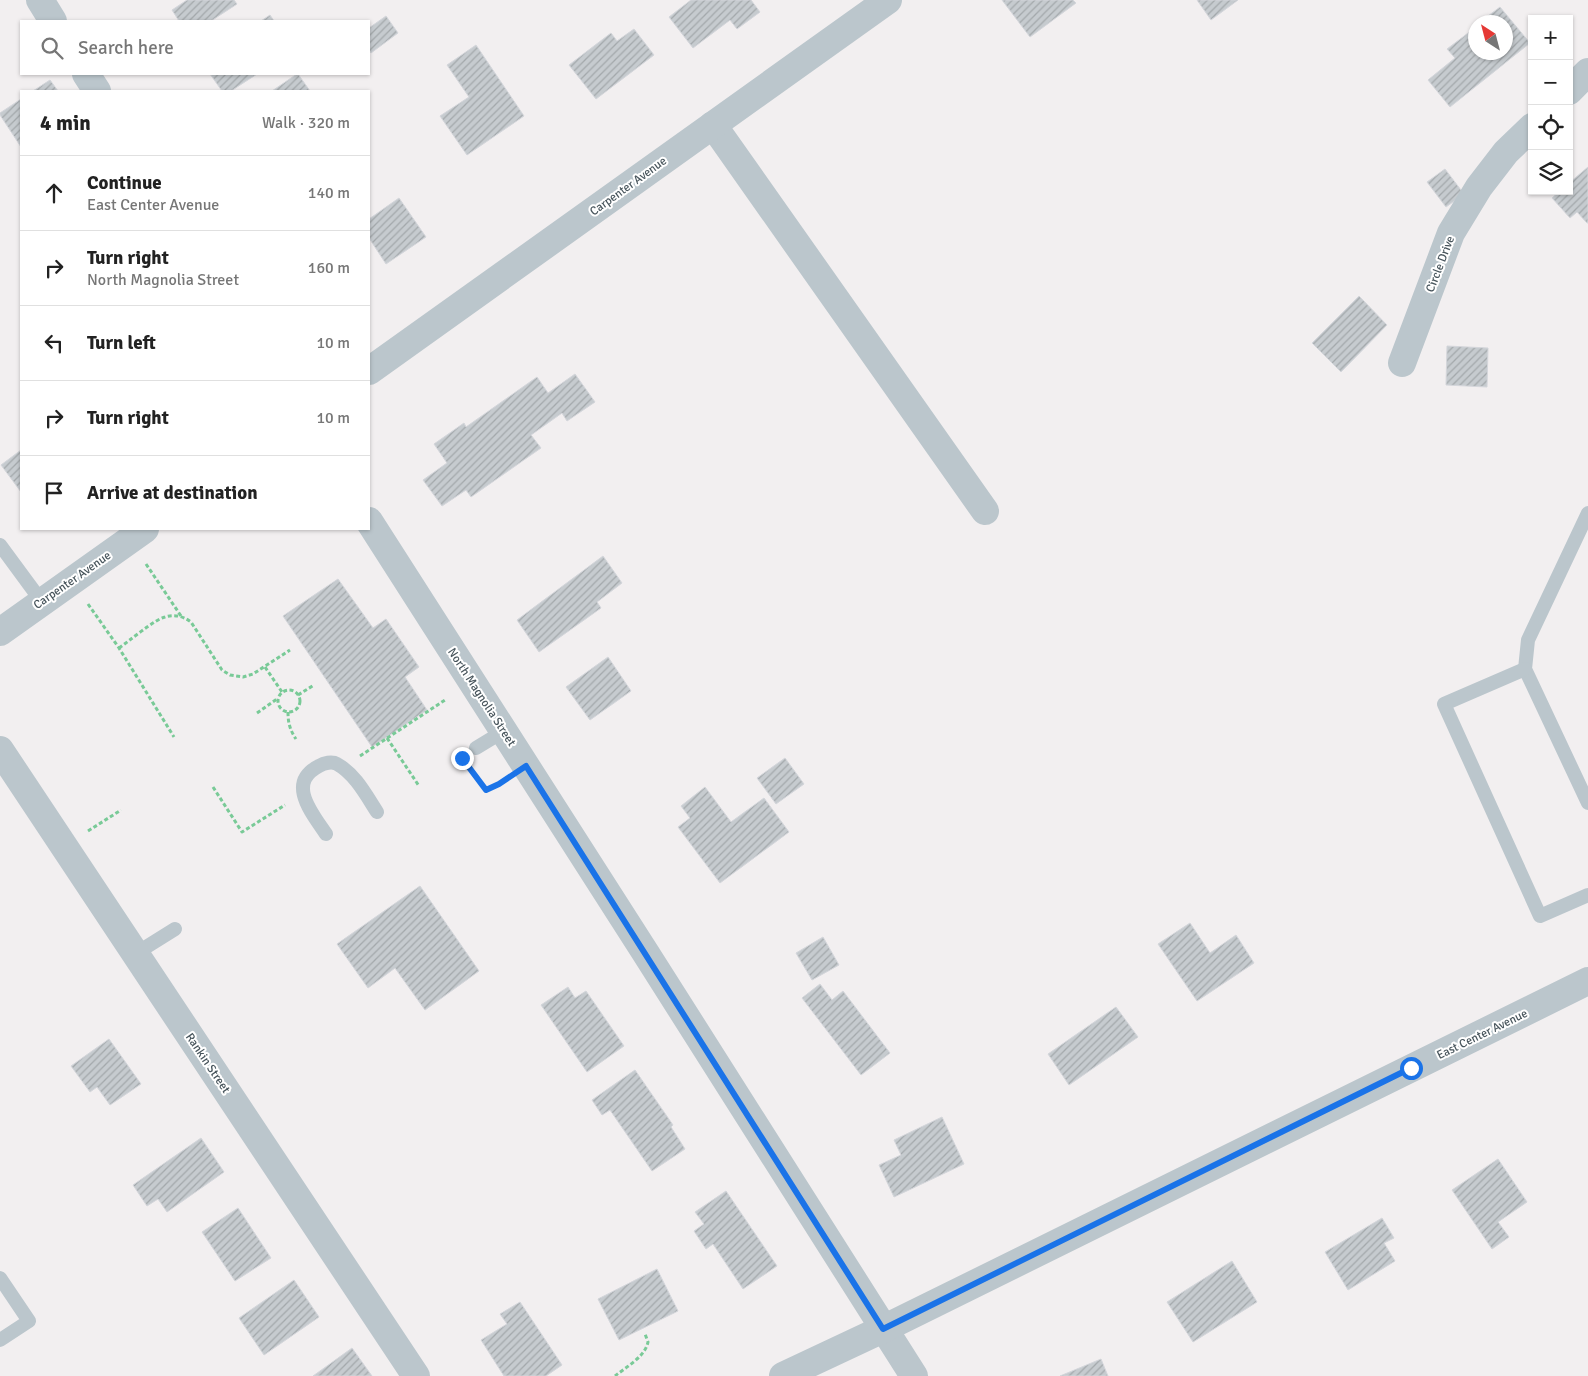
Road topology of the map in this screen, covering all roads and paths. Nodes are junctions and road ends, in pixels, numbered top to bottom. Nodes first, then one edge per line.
1 (40, 0) edge
2 (888, 0) edge
3 (52, 20) edge
4 (1588, 72) edge
5 (87, 75) edge
6 (1573, 87) edge
7 (96, 90) edge
8 (712, 126) junction
9 (1528, 131) edge
10 (1402, 363) dead end
11 (370, 370) edge
12 (985, 511) dead end
13 (1588, 513) edge
14 (370, 523) edge
15 (138, 531) edge
16 (0, 545) edge
17 (145, 562) dead end
18 (71, 582) junction
19 (42, 602) junction
20 (182, 617) junction
21 (0, 632) edge
22 (118, 648) junction
23 (290, 650) dead end
24 (264, 667) junction
25 (1525, 669) junction
26 (314, 685) dead end
27 (282, 692) junction
28 (298, 695) junction
29 (278, 699) junction
30 (288, 712) junction
31 (258, 713) dead end
32 (504, 731) junction
33 (174, 737) dead end
34 (387, 738) dead end
35 (296, 739) dead end
36 (476, 748) dead end
37 (0, 750) edge
38 (468, 766) dead end
39 (526, 766) junction
40 (419, 786) dead end
41 (1588, 803) edge
42 (121, 810) dead end
43 (377, 812) dead end
44 (326, 834) dead end
45 (64, 846) junction
46 (1588, 895) edge
47 (175, 929) dead end
48 (135, 954) junction
49 (1588, 981) edge
50 (0, 1278) edge
51 (883, 1329) junction
52 (645, 1334) dead end
53 (0, 1340) edge
54 (416, 1376) edge
55 (615, 1376) edge
56 (783, 1376) edge
57 (914, 1376) edge

1 - 3 street
2 - 8 street, Carpenter Avenue
4 - 6 street
5 - 7 street
8 - 11 street, Carpenter Avenue
8 - 12 street
9 - 10 street, Circle Drive
13 - 25 lane
14 - 32 street, North Magnolia Street
15 - 18 street, Carpenter Avenue
16 - 19 lane
17 - 20 path
18 - 19 street, Carpenter Avenue
18 - 22 path
19 - 21 street, Carpenter Avenue
20 - 22 path
20 - 24 path
22 - 33 path
23 - 24 path
24 - 27 path
25 - 41 lane
25 - 46 lane
26 - 28 path
27 - 28 path
27 - 29 path
28 - 30 path
29 - 30 path
29 - 31 path
30 - 35 path
32 - 36 lane
32 - 39 street, North Magnolia Street
34 - 40 path
37 - 45 street, Rankin Street
38 - 39 path
39 - 51 street, North Magnolia Street
42 - 45 path
43 - 44 lane
45 - 48 street, Rankin Street
47 - 48 lane
48 - 54 street, Rankin Street
49 - 51 street, East Center Avenue
50 - 53 lane
51 - 56 street, East Center Avenue
51 - 57 street, North Magnolia Street
52 - 55 path

